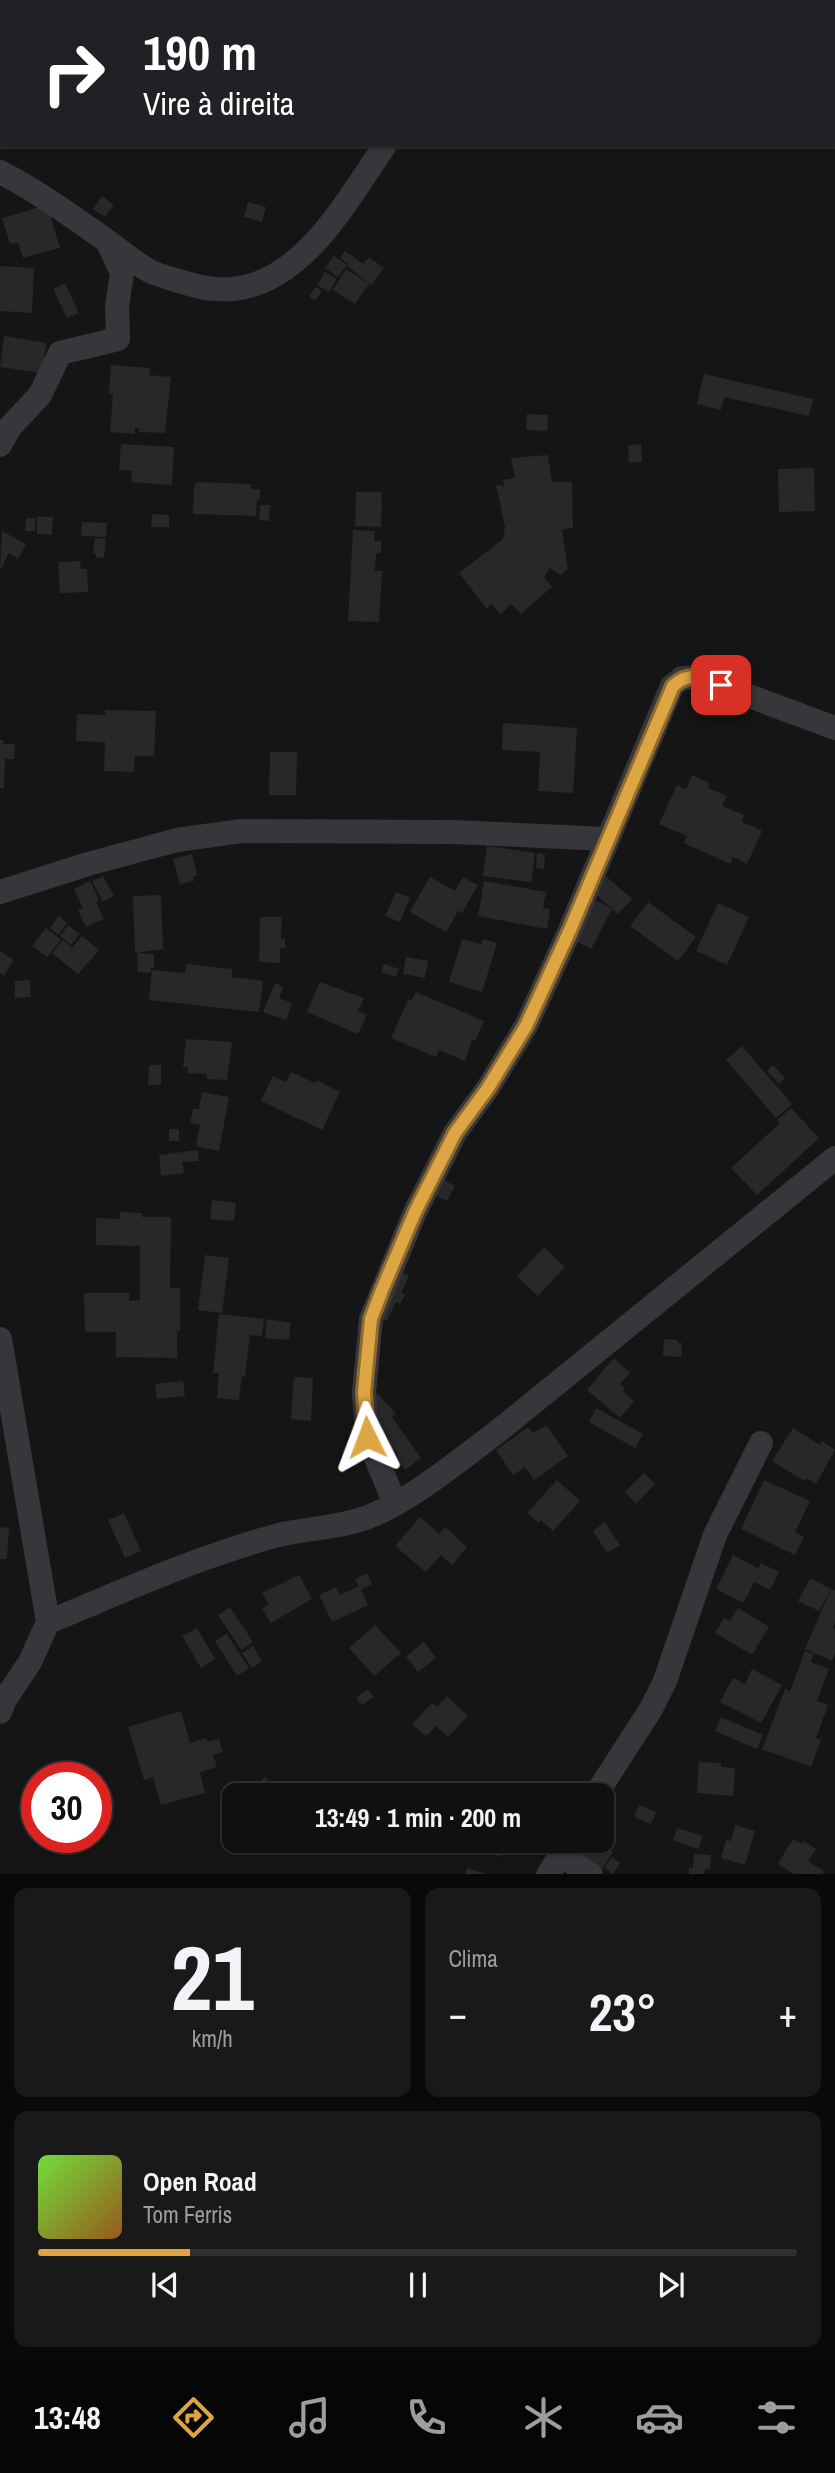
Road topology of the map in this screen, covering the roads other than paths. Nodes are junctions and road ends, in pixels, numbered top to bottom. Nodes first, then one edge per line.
1 (384, 147) edge
2 (0, 172) edge
3 (106, 240) junction
4 (0, 445) edge
5 (835, 728) edge
6 (607, 839) junction
7 (0, 892) edge
8 (835, 1158) edge
9 (0, 1339) edge
10 (761, 1443) dead end
11 (395, 1503) junction
12 (48, 1622) junction
13 (1, 1704) edge
14 (603, 1783) edge
15 (559, 1857) edge
16 (591, 1874) edge

1 - 3 street
2 - 3 street
3 - 4 street
5 - 6 street
6 - 7 street
6 - 11 street
8 - 11 street
9 - 12 street
10 - 14 street
11 - 12 street
12 - 13 street
15 - 16 street

